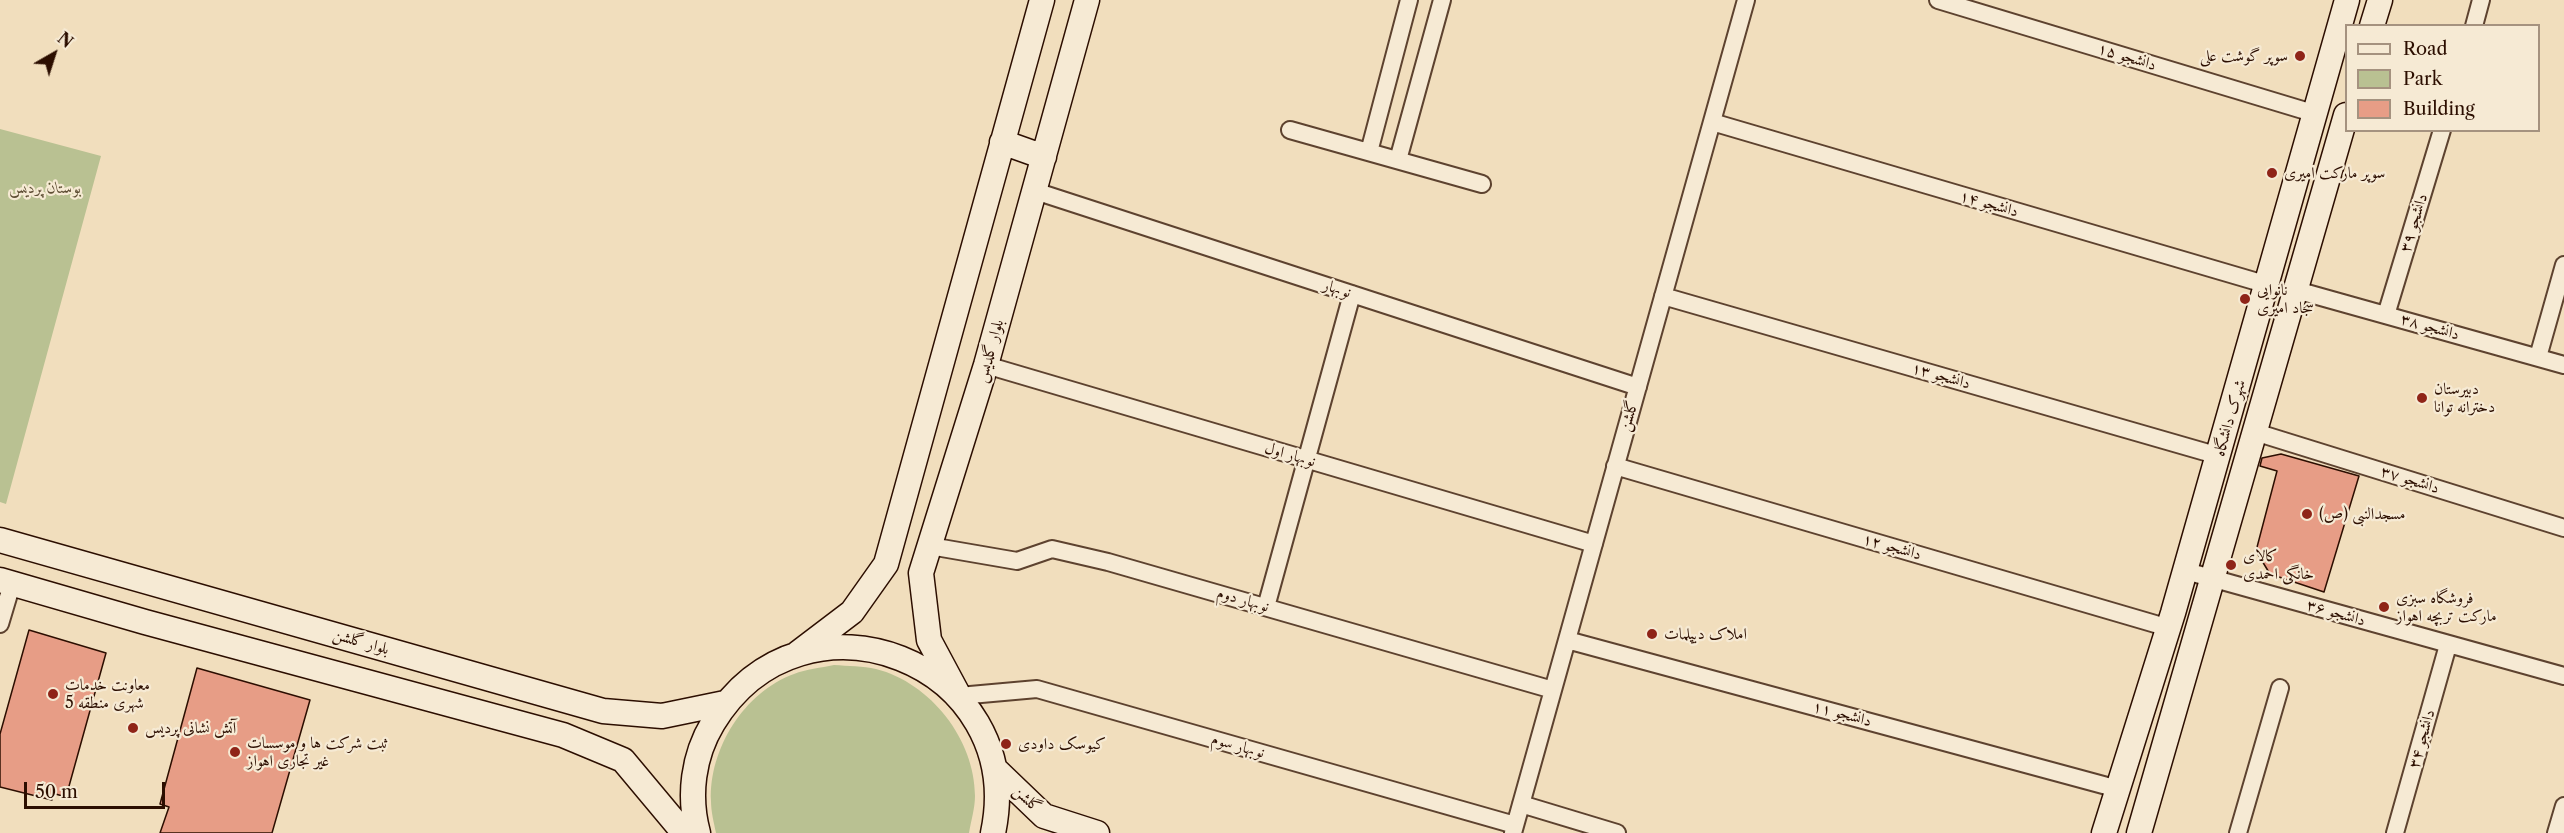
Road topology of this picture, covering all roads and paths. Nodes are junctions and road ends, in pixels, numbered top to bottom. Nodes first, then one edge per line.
1 (1042, 0) edge
2 (1087, 0) edge
3 (1409, 0) edge
4 (1442, 0) edge
5 (1746, 0) edge
6 (1938, 0) edge
7 (2348, 0) edge
8 (2380, 0) edge
9 (2481, 0) edge
10 (2373, 24) edge
11 (2475, 24) edge
12 (2316, 114) junction
13 (2345, 118) edge
14 (1712, 122) junction
15 (1290, 130) dead end
16 (2441, 132) edge
17 (1002, 142) junction
18 (1369, 152) junction
19 (1044, 157) junction
20 (1398, 160) junction
21 (1482, 184) dead end
22 (1035, 191) junction
23 (2564, 265) edge
24 (2268, 285) junction
25 (2296, 290) junction
26 (1352, 294) junction
27 (1663, 296) junction
28 (2386, 315) junction
29 (2538, 357) junction
30 (2564, 364) edge
31 (986, 365) junction
32 (1638, 387) junction
33 (2255, 432) junction
34 (2219, 456) junction
35 (1306, 460) junction
36 (1615, 466) junction
37 (2564, 528) edge
38 (0, 540) edge
39 (1594, 544) junction
40 (930, 546) junction
41 (2186, 572) junction
42 (2213, 578) junction
43 (6, 582) edge
44 (154, 584) junction
45 (1266, 607) junction
46 (145, 622) junction
47 (0, 624) edge
48 (2169, 628) junction
49 (1567, 640) junction
50 (2448, 645) junction
51 (798, 653) junction
52 (2564, 676) edge
53 (2280, 688) dead end
54 (1552, 690) junction
55 (958, 696) junction
56 (725, 703) junction
57 (995, 769) junction
58 (2118, 789) junction
59 (1521, 804) junction
60 (2564, 806) edge
61 (1514, 829) edge
62 (684, 833) edge
63 (698, 833) edge
64 (993, 833) edge
65 (1097, 833) edge
66 (1617, 833) edge
67 (2104, 833) edge
68 (2139, 833) edge
69 (2238, 833) edge
70 (2395, 833) edge
71 (2556, 833) edge

1 - 17 main road
2 - 19 main road, بلوار گلدیس
3 - 18 street
4 - 20 street
5 - 14 street, گلشن
6 - 12 street, دانشجو ۱۵
7 - 12 main road, شهرک دانشگاه
8 - 10 main road
9 - 11 street
12 - 24 main road, شهرک دانشگاه
13 - 25 main road, شهرک دانشگاه
14 - 24 street, دانشجو ۱۴
14 - 27 street, گلشن
15 - 18 street
16 - 28 street, دانشجو ۳۹
17 - 19 main road
17 - 51 main road
18 - 20 street
19 - 22 main road, بلوار گلدیس
20 - 21 street
22 - 26 street, نوبهار
22 - 31 main road, بلوار گلدیس
23 - 29 street
24 - 34 main road, شهرک دانشگاه
25 - 28 street, دانشجو ۳۸
25 - 33 main road, شهرک دانشگاه
26 - 32 street, نوبهار
26 - 35 street
27 - 32 street, گلشن
27 - 34 street, دانشجو ۱۳
28 - 29 street, دانشجو ۳۸
29 - 30 street, دانشجو ۳۸
31 - 35 street, نوبهار اول
31 - 40 main road, بلوار گلدیس
32 - 36 street, گلشن
33 - 37 street, دانشجو ۳۷
33 - 42 main road, شهرک دانشگاه
34 - 41 main road, شهرک دانشگاه
35 - 39 street, نوبهار اول
35 - 45 street
36 - 39 street, گلشن
36 - 48 street, دانشجو ۱۲
38 - 44 main road, بلوار گلشن
39 - 49 street, گلشن
40 - 45 street, نوبهار دوم
40 - 55 main road, بلوار گلدیس
41 - 42 street, دانشجو ۳۶
41 - 48 main road, شهرک دانشگاه
42 - 50 street, دانشجو ۳۶
42 - 68 main road, شهرک دانشگاه
43 - 46 main road
43 - 47 street
44 - 46 main road
44 - 56 main road, بلوار گلشن
45 - 54 street, نوبهار دوم
46 - 62 main road
48 - 58 main road, شهرک دانشگاه
49 - 54 street, گلشن
49 - 58 street, دانشجو ۱۱
50 - 52 street, دانشجو ۳۶
50 - 70 street, دانشجو ۳۴
51 - 55 main road
51 - 56 main road
53 - 69 street
54 - 59 street, گلشن
55 - 57 main road
55 - 61 street, نوبهار سوم
56 - 63 main road
57 - 64 main road
57 - 65 main road, گلشن
58 - 67 main road, شهرک دانشگاه
59 - 61 street, گلشن
59 - 66 street
60 - 71 street

